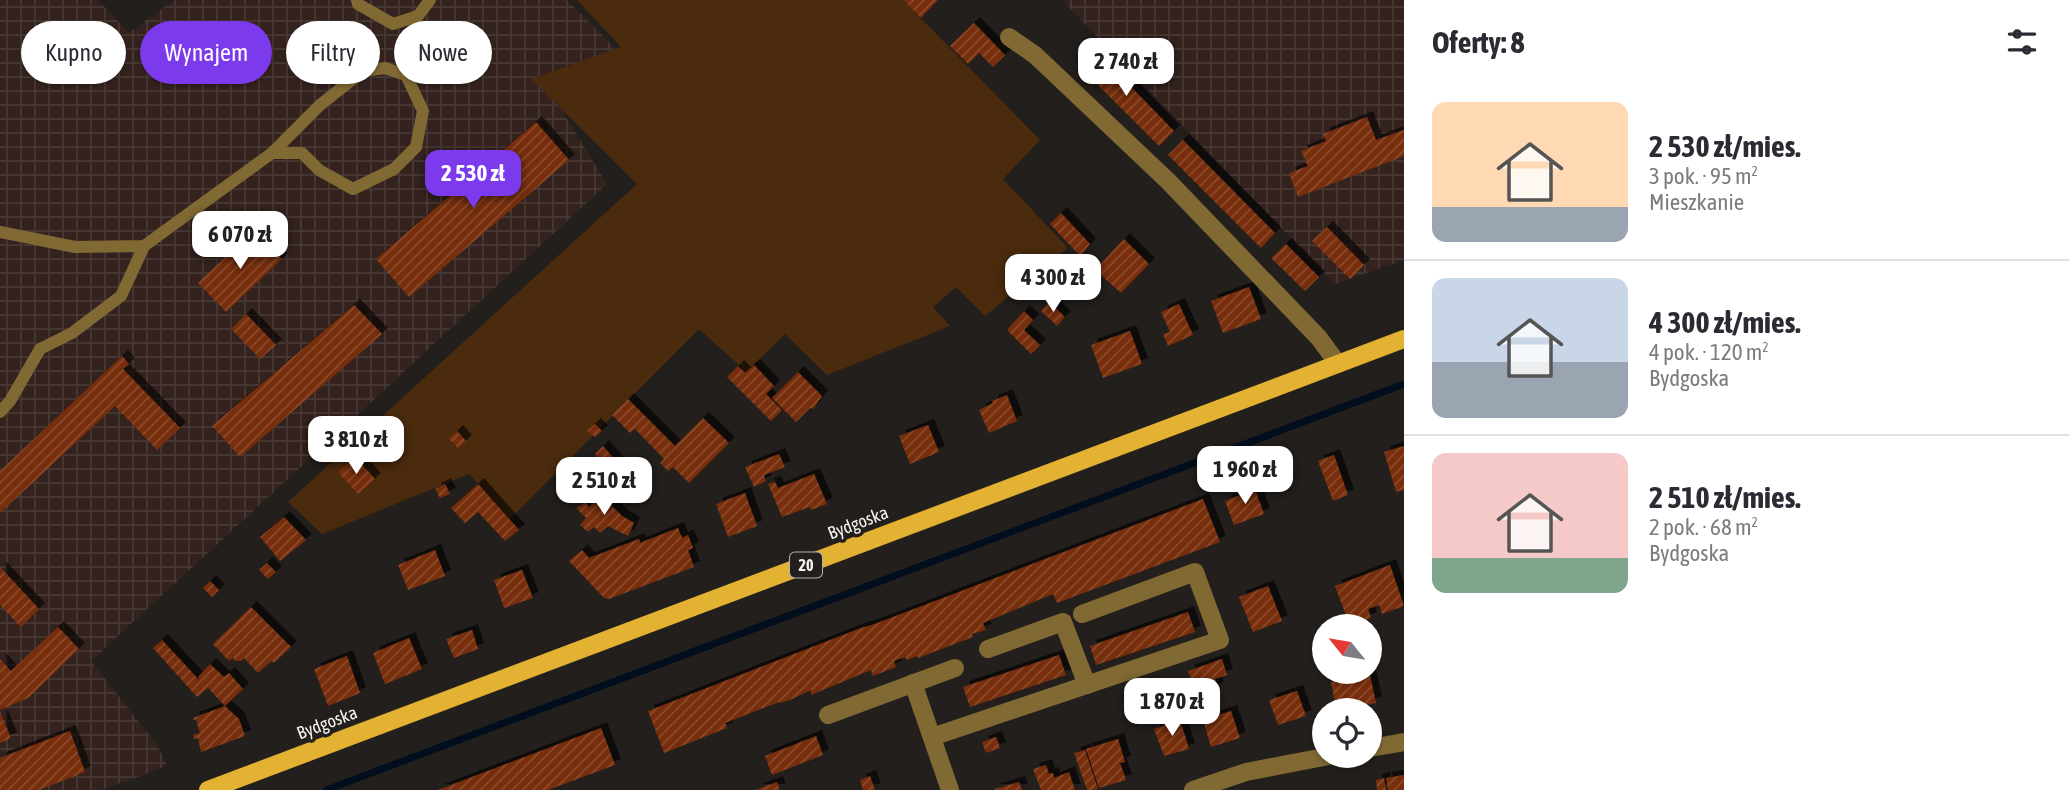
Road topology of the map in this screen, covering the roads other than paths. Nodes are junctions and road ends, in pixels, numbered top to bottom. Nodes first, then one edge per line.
1 (357, 0) edge
2 (430, 0) edge
3 (1009, 37) dead end
4 (272, 153) junction
5 (0, 232) edge
6 (144, 246) junction
7 (1404, 339) edge
8 (1338, 364) junction
9 (0, 412) edge
10 (1082, 614) dead end
11 (988, 649) dead end
12 (955, 668) dead end
13 (913, 683) junction
14 (1087, 685) junction
15 (828, 715) dead end
16 (932, 737) junction
17 (1404, 742) edge
18 (1382, 746) edge
19 (1312, 761) edge
20 (1247, 781) edge
21 (208, 790) edge
22 (950, 790) edge
23 (1193, 790) edge

1 - 2 lane
3 - 8 street
4 - 4 lane
4 - 6 lane
5 - 6 lane
6 - 9 lane
7 - 8 main road, Bydgoska / 20
8 - 21 main road, Bydgoska / 20
10 - 14 street
11 - 14 street
12 - 13 street
13 - 15 street
13 - 16 street
14 - 16 street
16 - 22 street
17 - 18 street
19 - 20 street
20 - 23 street

